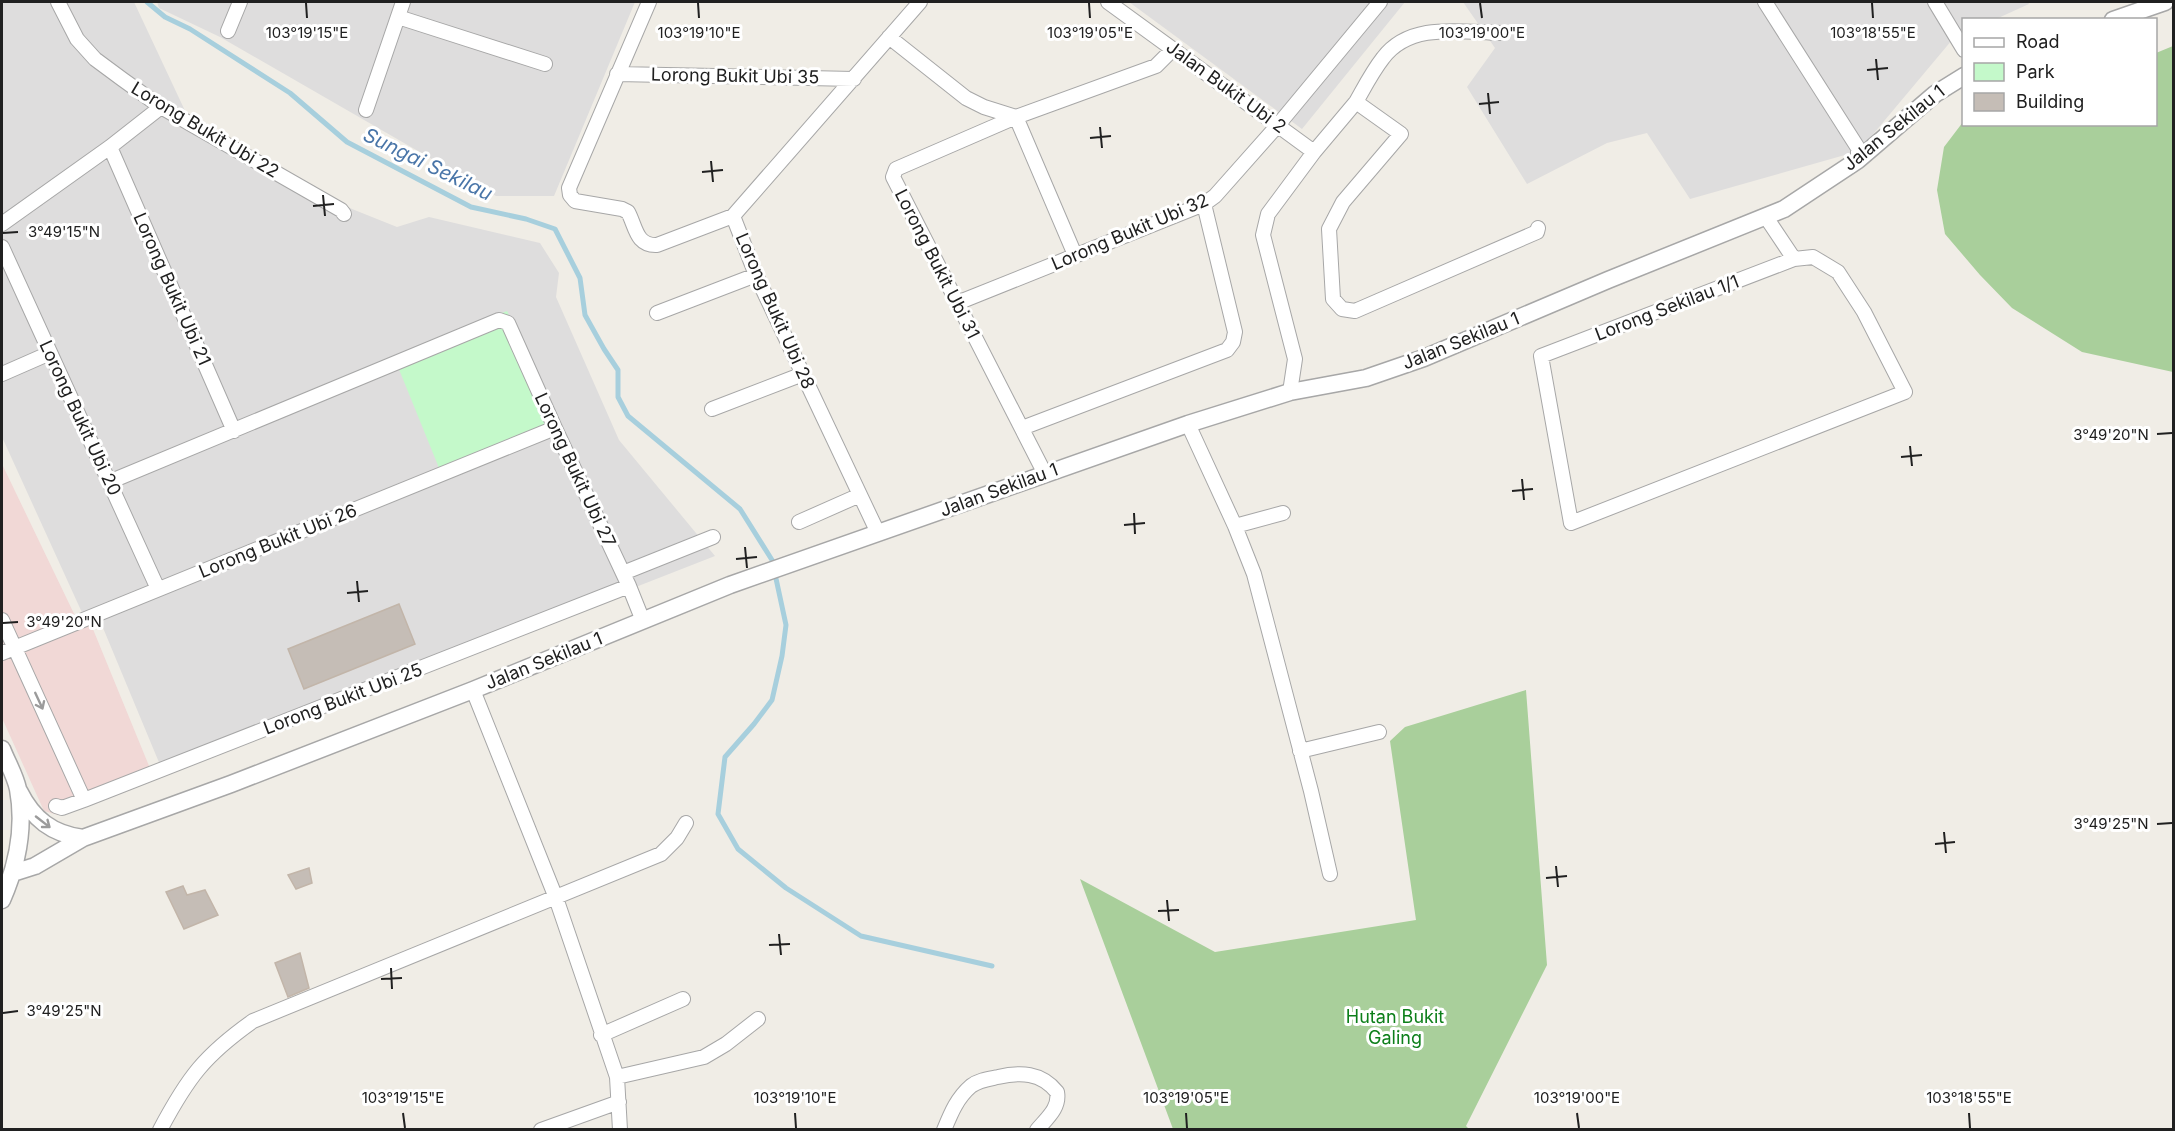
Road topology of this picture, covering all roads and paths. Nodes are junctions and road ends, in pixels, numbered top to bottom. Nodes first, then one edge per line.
1 (58, 2) edge
2 (240, 2) edge
3 (403, 2) edge
4 (648, 2) edge
5 (920, 2) edge
6 (1108, 2) edge
7 (1380, 2) edge
8 (1765, 2) edge
9 (1935, 2) edge
10 (2165, 2) edge
11 (398, 17) junction
12 (2119, 18) edge
13 (228, 31) dead end
14 (1500, 33) dead end
15 (890, 37) junction
16 (1962, 47) edge
17 (1173, 49) junction
18 (545, 64) dead end
19 (617, 74) junction
20 (1962, 77) edge
21 (854, 79) junction
22 (1356, 102) junction
23 (161, 107) junction
24 (366, 110) dead end
25 (1016, 117) junction
26 (1278, 125) junction
27 (110, 147) junction
28 (1314, 152) junction
29 (1858, 160) junction
30 (1204, 204) junction
31 (345, 214) dead end
32 (733, 216) junction
33 (1766, 217) junction
34 (2, 224) edge
35 (1538, 228) dead end
36 (2, 247) edge
37 (1075, 255) junction
38 (1794, 260) junction
39 (756, 275) junction
40 (957, 303) junction
41 (657, 313) dead end
42 (50, 352) junction
43 (2, 374) edge
44 (803, 374) junction
45 (1290, 392) junction
46 (712, 409) dead end
47 (1188, 424) junction
48 (555, 428) junction
49 (1022, 428) junction
50 (234, 431) junction
51 (1045, 474) junction
52 (109, 482) junction
53 (860, 495) junction
54 (1283, 513) dead end
55 (800, 522) dead end
56 (1234, 526) junction
57 (878, 533) junction
58 (713, 537) dead end
59 (623, 573) junction
60 (629, 586) junction
61 (158, 589) junction
62 (2, 620) edge
63 (643, 621) junction
64 (8, 650) edge
65 (473, 690) junction
66 (1379, 732) dead end
67 (2, 749) edge
68 (1300, 752) junction
69 (18, 788) junction
70 (84, 800) junction
71 (56, 806) dead end
72 (686, 823) dead end
73 (83, 838) junction
74 (1330, 874) dead end
75 (7, 887) edge
76 (556, 898) junction
77 (683, 999) dead end
78 (758, 1019) dead end
79 (601, 1035) junction
80 (617, 1077) junction
81 (619, 1102) junction
82 (160, 1130) edge
83 (541, 1130) edge
84 (620, 1130) edge
85 (944, 1130) edge
86 (1037, 1130) edge

1 - 23 street, Lorong Bukit Ubi 22
2 - 13 street
3 - 11 street
4 - 19 street
5 - 15 street, Lorong Bukit Ubi 28
6 - 17 street, Jalan Bukit Ubi 2
7 - 26 street, Lorong Bukit Ubi 32
8 - 29 street
9 - 16 street
10 - 12 street
11 - 18 street
11 - 24 street
14 - 22 street
15 - 21 street, Lorong Bukit Ubi 28
15 - 25 street
17 - 25 street, Lorong Bukit Ubi 31
17 - 26 street, Jalan Bukit Ubi 2
19 - 21 street, Lorong Bukit Ubi 35
19 - 32 street
20 - 29 street, Jalan Sekilau 1
21 - 32 street, Lorong Bukit Ubi 28
22 - 28 street
22 - 35 street
23 - 27 street
23 - 31 street, Lorong Bukit Ubi 22
25 - 37 street
25 - 40 street, Lorong Bukit Ubi 31
26 - 28 street, Jalan Bukit Ubi 2
26 - 30 street, Lorong Bukit Ubi 32
27 - 34 street
27 - 50 street, Lorong Bukit Ubi 21
28 - 45 street
29 - 33 street, Jalan Sekilau 1
30 - 37 street, Lorong Bukit Ubi 32
30 - 49 street
32 - 39 street, Lorong Bukit Ubi 28
33 - 38 street
33 - 45 street, Jalan Sekilau 1
36 - 42 street, Lorong Bukit Ubi 20
37 - 40 street, Lorong Bukit Ubi 32
38 - 38 street, Lorong Sekilau 1/1
39 - 41 street
39 - 44 street, Lorong Bukit Ubi 28
40 - 49 street, Lorong Bukit Ubi 31
42 - 43 street
42 - 52 street, Lorong Bukit Ubi 20
44 - 46 street
44 - 53 street, Lorong Bukit Ubi 28
45 - 47 street, Jalan Sekilau 1
47 - 51 street, Jalan Sekilau 1
47 - 56 street
48 - 50 street, Lorong Bukit Ubi 27
48 - 59 street, Lorong Bukit Ubi 27
48 - 61 street, Lorong Bukit Ubi 26
49 - 51 street, Lorong Bukit Ubi 31
50 - 52 street
51 - 57 street, Jalan Sekilau 1
52 - 61 street, Lorong Bukit Ubi 20
53 - 55 street
53 - 57 street, Lorong Bukit Ubi 28
54 - 56 street
56 - 68 street
57 - 63 street, Jalan Sekilau 1
58 - 59 street
59 - 60 street, Lorong Bukit Ubi 27
60 - 63 street, Lorong Bukit Ubi 27
60 - 70 street, Lorong Bukit Ubi 25
61 - 64 street, Lorong Bukit Ubi 26
62 - 64 street
63 - 65 street, Jalan Sekilau 1
64 -> 70 street
65 - 73 street, Jalan Sekilau 1
65 - 76 street
66 - 68 street
67 - 69 street
68 - 74 street
69 -> 73 street
69 - 75 street
70 - 71 street, Lorong Bukit Ubi 25
72 - 76 street
73 - 75 street, Jalan Sekilau 1
76 - 79 street
76 - 82 street
77 - 79 street
78 - 80 street
79 - 80 street
80 - 81 street
81 - 83 street
81 - 84 street
85 - 86 street

